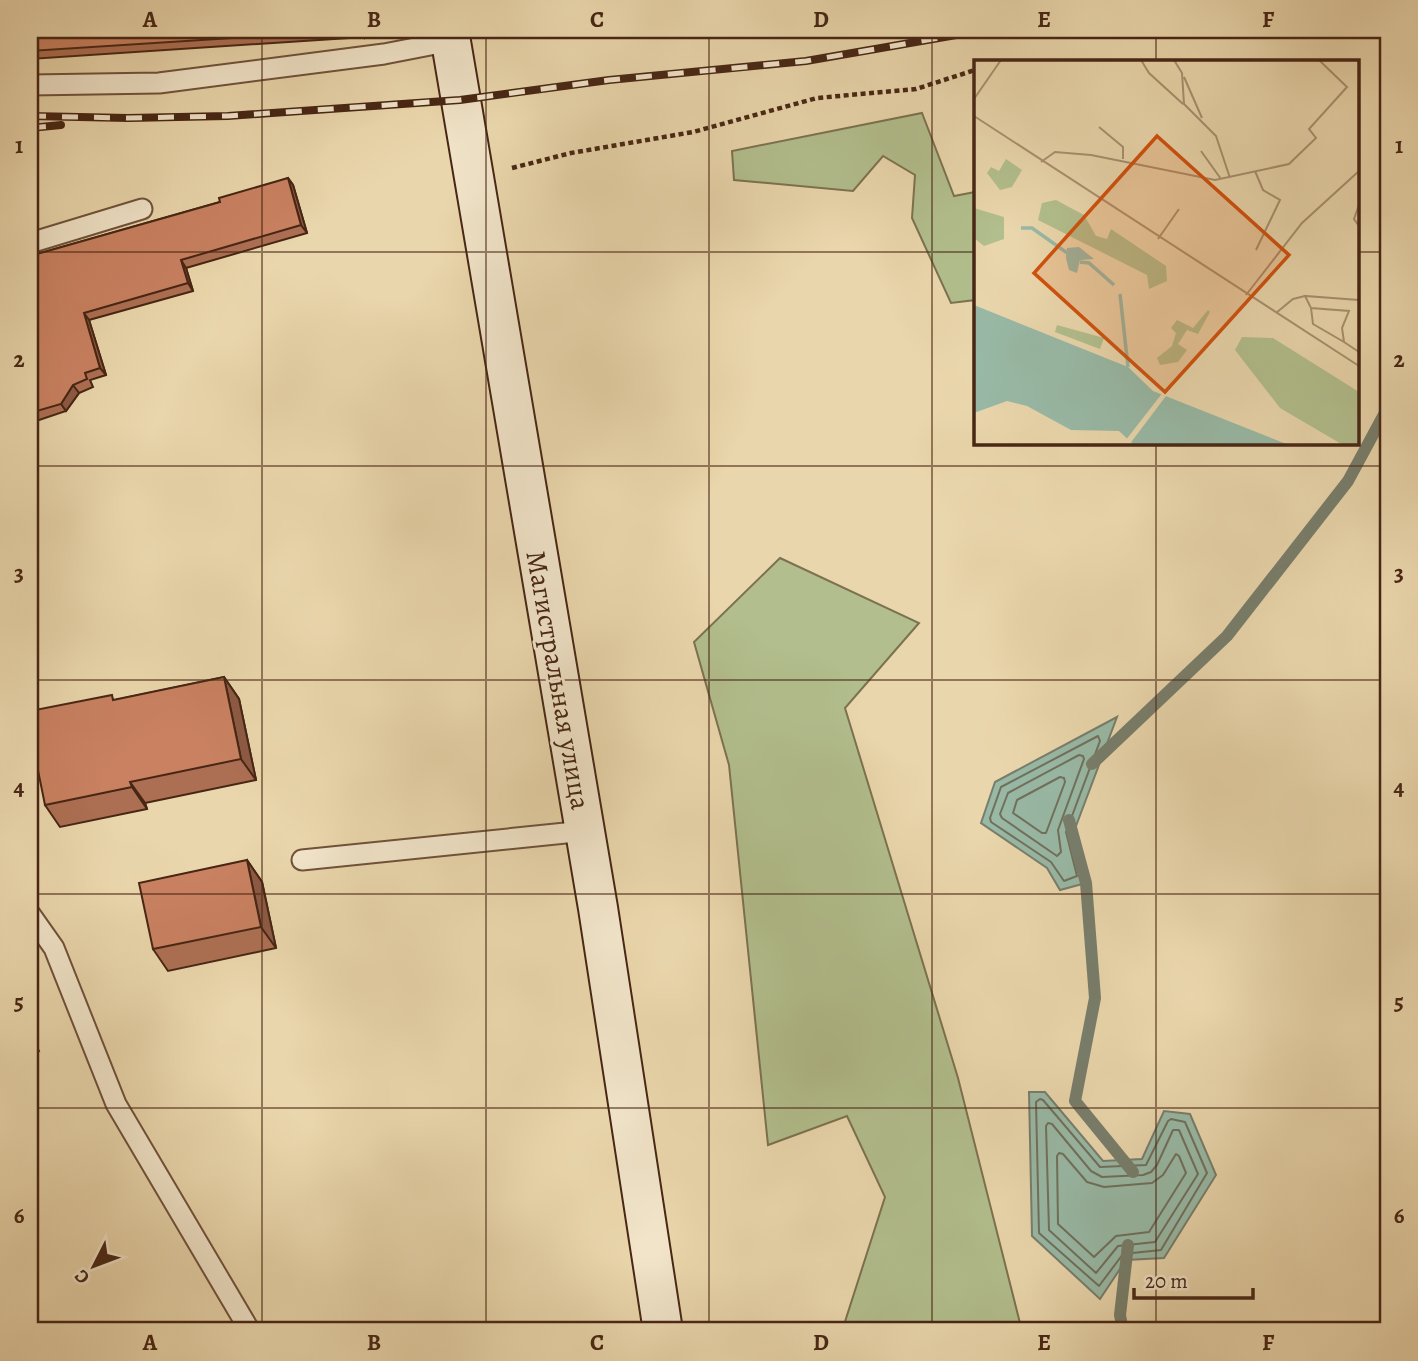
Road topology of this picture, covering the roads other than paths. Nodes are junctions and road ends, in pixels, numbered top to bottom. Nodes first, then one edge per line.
1 (450, 36) edge
2 (30, 85) edge
3 (142, 209) dead end
4 (30, 243) edge
5 (584, 831) junction
6 (302, 860) dead end
7 (30, 914) edge
8 (250, 1331) edge
9 (663, 1331) edge

1 - 2 lane
1 - 5 main road, Магистральная улица
3 - 4 lane
5 - 6 lane
5 - 9 main road, Магистральная улица
7 - 8 lane

